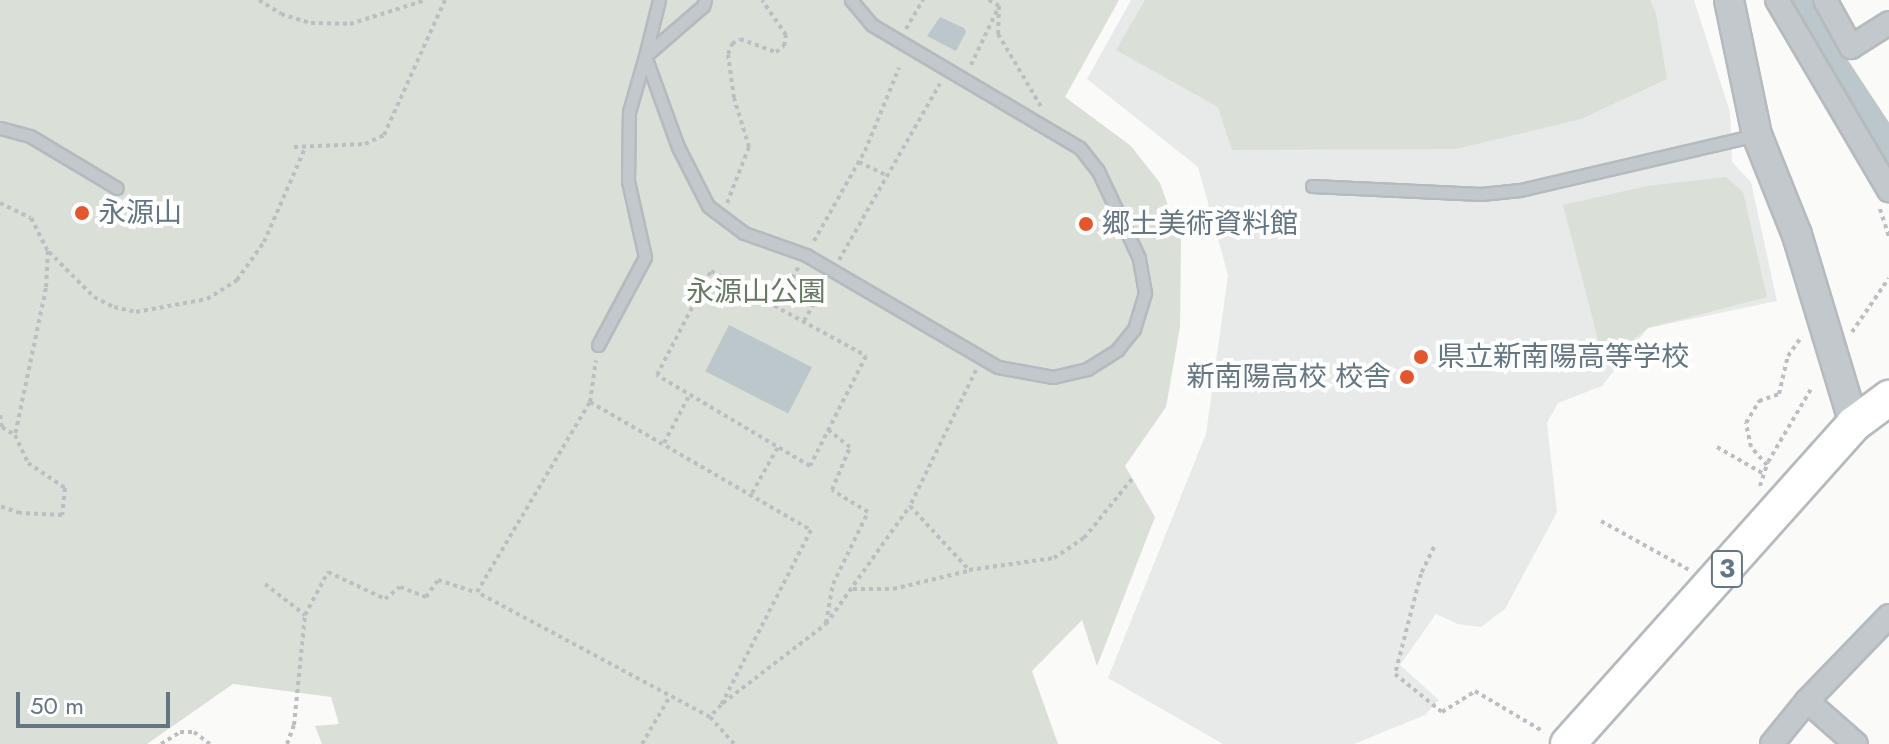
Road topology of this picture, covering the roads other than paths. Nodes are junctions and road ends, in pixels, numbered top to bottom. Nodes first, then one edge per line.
1 (659, 0) edge
2 (705, 0) edge
3 (851, 0) edge
4 (1729, 0) edge
5 (1777, 0) edge
6 (1825, 0) edge
7 (1889, 23) edge
8 (645, 56) junction
9 (0, 128) edge
10 (1757, 135) junction
11 (1312, 186) dead end
12 (117, 188) dead end
13 (1889, 190) edge
14 (598, 345) road end
15 (1889, 398) edge
16 (1854, 424) junction
17 (1889, 616) edge
18 (1807, 701) junction
19 (1559, 740) edge
20 (1772, 744) edge
21 (1856, 744) edge

1 - 8 lane
2 - 8 lane
3 - 8 lane
4 - 10 street
5 - 13 street
6 - 7 street
8 - 14 lane
9 - 12 lane
10 - 11 lane
10 - 16 street
15 - 16 main road, 3
16 - 19 main road, 3
17 - 18 street
18 - 20 street
18 - 21 street

